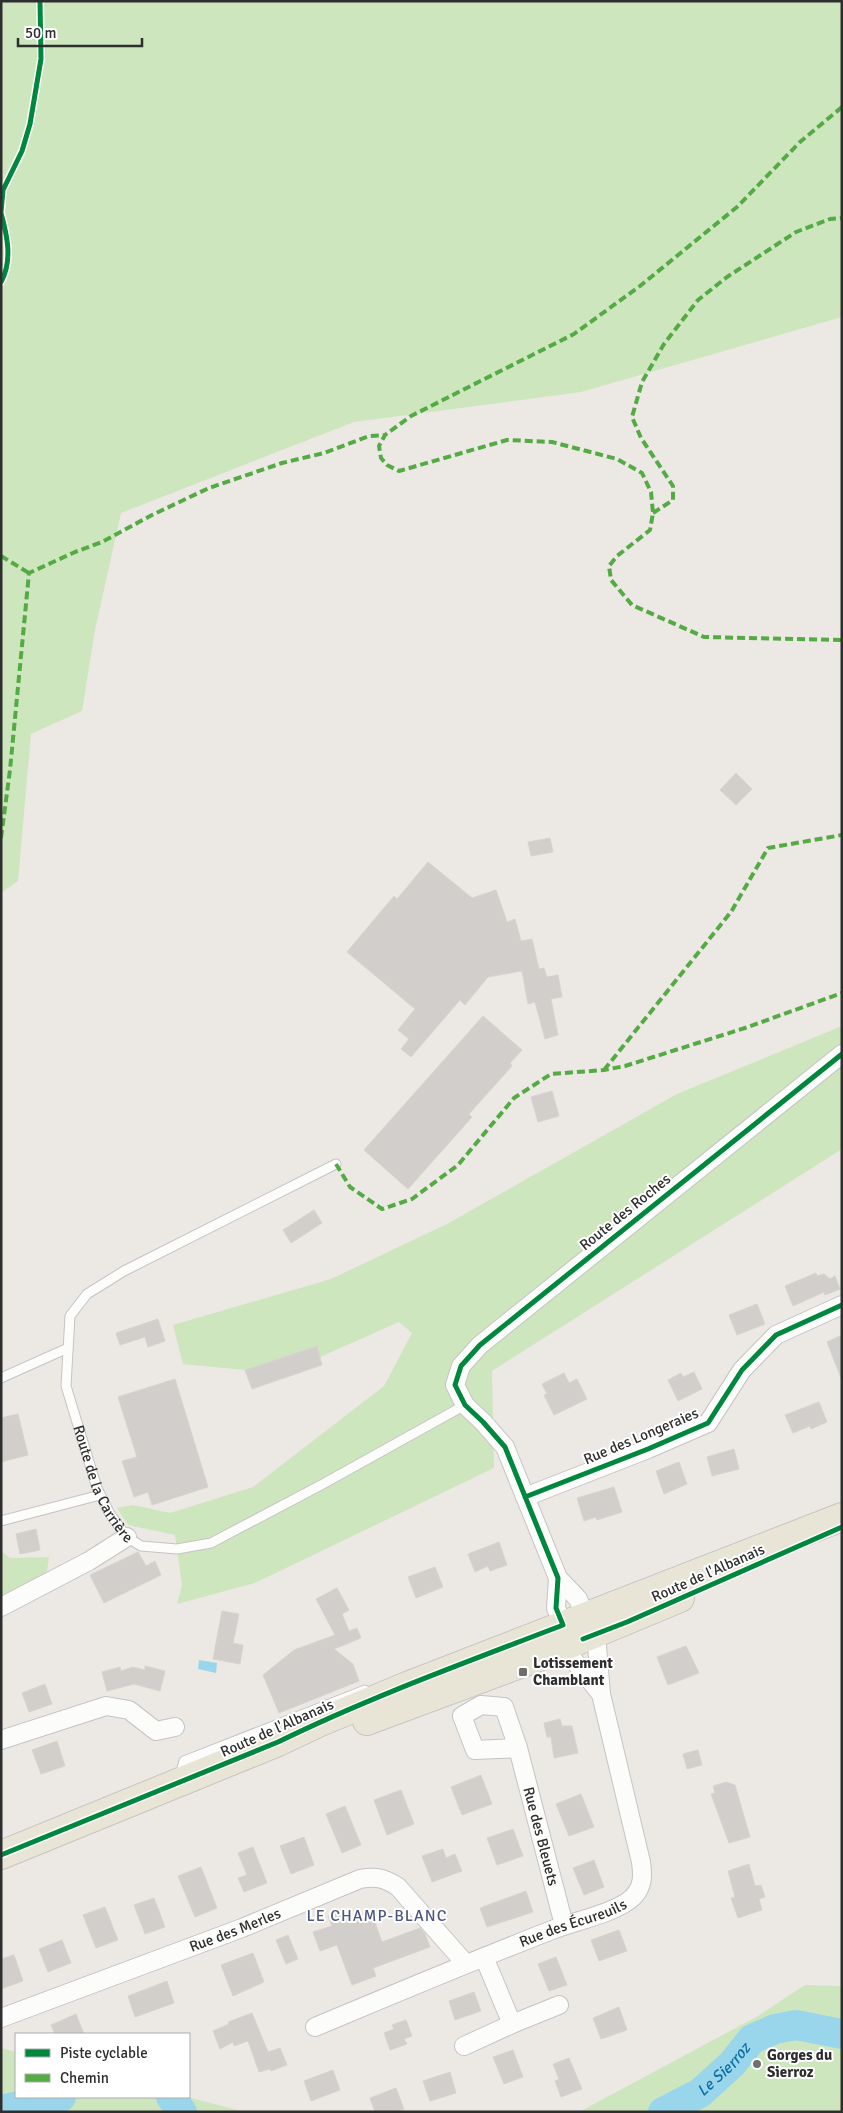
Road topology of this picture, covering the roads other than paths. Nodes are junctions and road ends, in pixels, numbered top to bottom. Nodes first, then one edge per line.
1 (842, 1054) edge
2 (336, 1164) dead end
3 (842, 1306) edge
4 (68, 1348) junction
5 (1, 1378) edge
6 (465, 1405) junction
7 (100, 1495) junction
8 (525, 1497) junction
9 (842, 1517) edge
10 (1, 1521) edge
11 (842, 1528) edge
12 (127, 1537) junction
13 (558, 1578) junction
14 (1, 1607) edge
15 (578, 1631) junction
16 (387, 1694) junction
17 (602, 1694) junction
18 (175, 1726) dead end
19 (1, 1740) edge
20 (278, 1742) junction
21 (518, 1748) dead end
22 (179, 1783) junction
23 (1, 1856) edge
24 (564, 1925) junction
25 (484, 1957) junction
26 (466, 1964) junction
27 (559, 2005) dead end
28 (1, 2018) edge
29 (512, 2024) junction
30 (315, 2027) dead end
31 (464, 2046) dead end

1 - 6 street, Route des Roches
2 - 4 lane, Route de la Carrière
3 - 8 street, Rue des Longeraies
4 - 5 lane
4 - 7 lane, Route de la Carrière
6 - 8 street
6 - 12 lane, Route de la Carrière
7 - 10 lane
7 - 12 lane, Route de la Carrière
8 - 13 street
9 - 15 main road
11 - 15 main road, Route de l'Albanais
12 - 14 street
13 - 15 street
13 - 15 street
15 - 16 main road, Route de l'Albanais
15 - 17 street, Rue des Écureuils
15 - 17 street, Rue des Écureuils
15 - 20 main road, Route de l'Albanais
16 - 20 main road, Route de l'Albanais
16 - 22 lane
17 - 24 street, Rue des Écureuils
18 - 19 street
20 - 22 main road, Route de l'Albanais
21 - 24 street, Rue des Bleuets
22 - 23 main road, Route de l'Albanais
24 - 25 street, Rue des Écureuils
25 - 26 street, Rue des Écureuils
25 - 29 street
26 - 28 street, Rue des Merles
26 - 30 street, Rue des Écureuils
27 - 29 street
29 - 31 street

